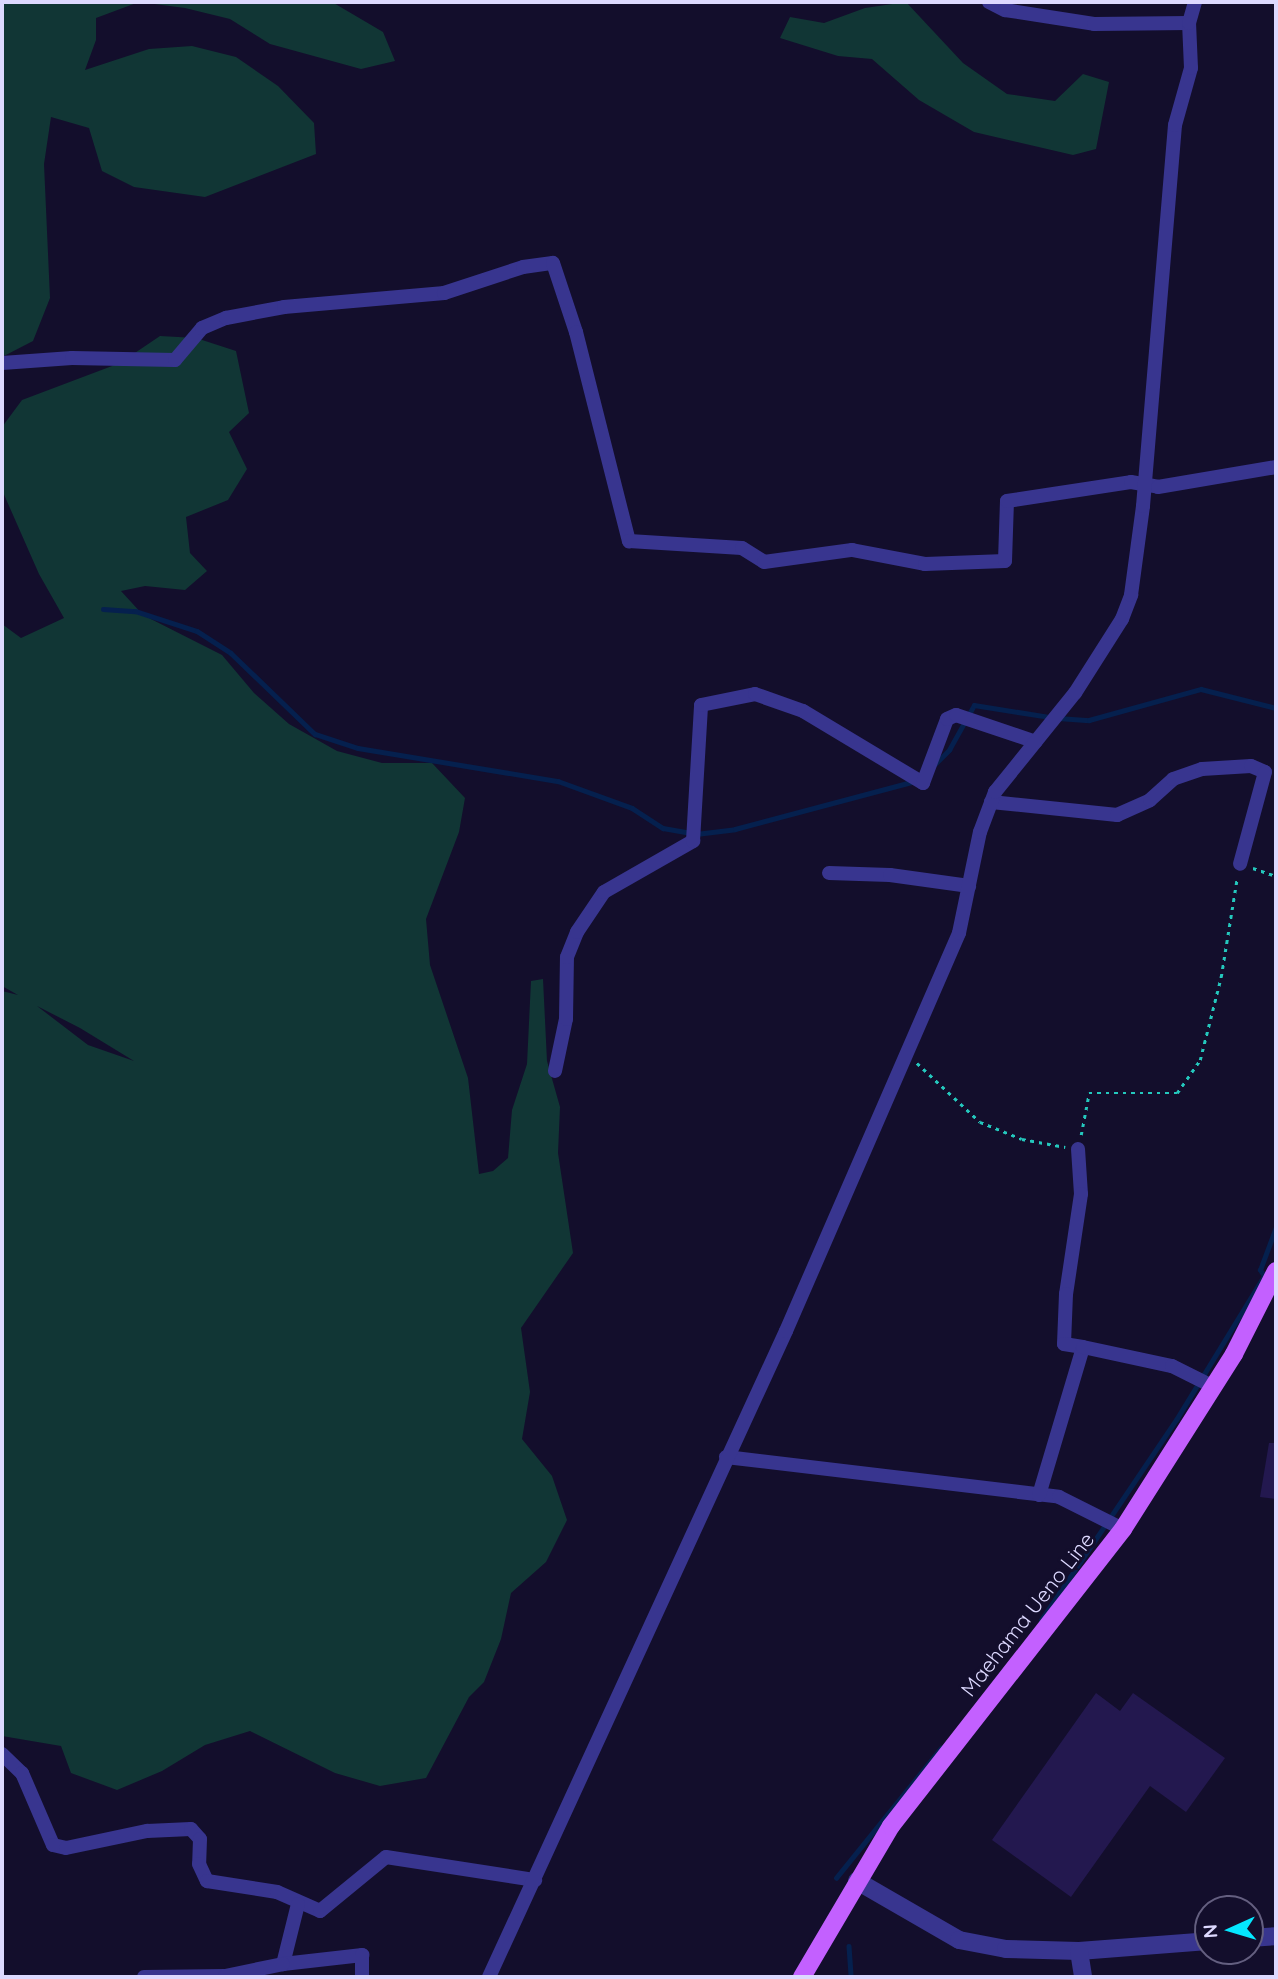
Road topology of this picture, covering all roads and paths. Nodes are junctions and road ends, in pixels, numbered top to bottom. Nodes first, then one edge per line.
1 (989, 2) edge
2 (1195, 2) edge
3 (1189, 23) junction
4 (2, 363) edge
5 (1276, 467) edge
6 (1145, 485) junction
7 (1036, 742) junction
8 (991, 802) junction
9 (1240, 864) junction
10 (829, 873) dead end
11 (1276, 876) edge
12 (969, 886) junction
13 (907, 1054) junction
14 (555, 1071) dead end
15 (1078, 1149) junction
16 (1274, 1281) edge
17 (1083, 1347) junction
18 (1214, 1387) junction
19 (726, 1457) junction
20 (1039, 1495) junction
21 (1123, 1529) junction
22 (2, 1754) edge
23 (536, 1880) junction
24 (857, 1881) junction
25 (298, 1904) junction
26 (1194, 1942) edge
27 (1079, 1951) junction
28 (283, 1964) junction
29 (144, 1977) edge
30 (362, 1977) edge
31 (489, 1977) edge
32 (802, 1977) edge
33 (1083, 1977) edge

1 - 3 street
2 - 3 street
3 - 6 street
4 - 6 street
5 - 6 street
6 - 7 street
7 - 8 street
7 - 14 street
8 - 9 street
8 - 12 street
9 - 11 path
9 - 15 path
10 - 12 street
12 - 13 street
13 - 15 path
13 - 19 street
15 - 17 street
16 - 18 main road, Maehama Ueno Line
17 - 18 street
17 - 20 street
18 - 21 main road, Maehama Ueno Line
19 - 20 street
19 - 23 street
20 - 21 street
21 - 24 main road, Maehama Ueno Line
22 - 25 street
23 - 25 street
23 - 31 street
24 - 27 street
24 - 32 main road, Maehama Ueno Line
25 - 28 street
26 - 27 street
27 - 33 street
28 - 29 street
28 - 30 street

